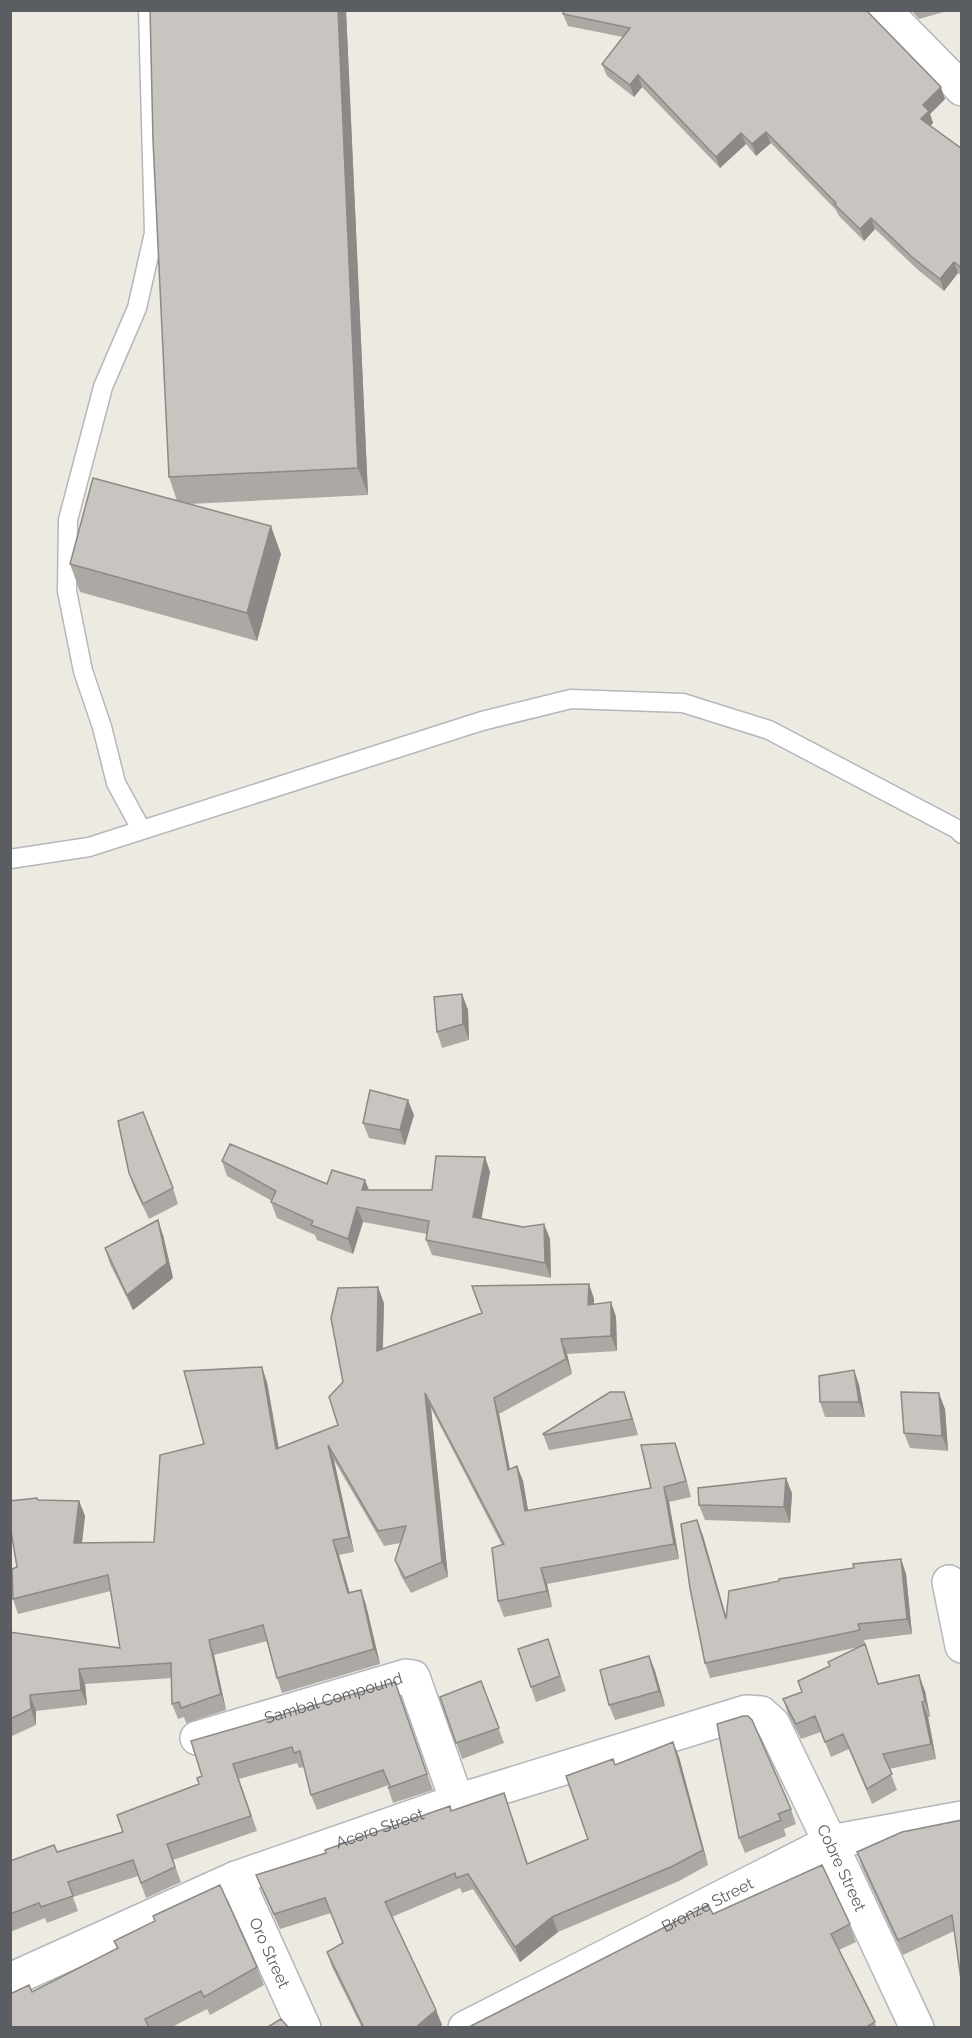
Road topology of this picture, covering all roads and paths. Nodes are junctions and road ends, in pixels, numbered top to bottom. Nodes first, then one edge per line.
1 (148, 10) edge
2 (884, 10) edge
3 (962, 89) edge
4 (141, 829) junction
5 (962, 834) edge
6 (10, 859) edge
7 (950, 1582) dead end
8 (962, 1646) edge
9 (761, 1713) joint
10 (197, 1738) edge
11 (457, 1801) junction
12 (962, 1818) edge
13 (830, 1842) junction
14 (236, 1878) junction
15 (10, 1980) edge
16 (304, 2028) edge
17 (465, 2028) edge
18 (917, 2028) edge

1 - 4 lane
2 - 3 street
4 - 5 lane
4 - 6 lane
7 - 8 street
9 - 11 street, Acero Street
9 - 13 street, Cobre Street
10 - 11 street, Sambal Compound
11 - 14 street, Acero Street
12 - 13 street, Bronze Street
13 - 17 street, Bronze Street
13 - 18 street, Cobre Street
14 - 15 street, Acero Street
14 - 16 street, Oro Street

